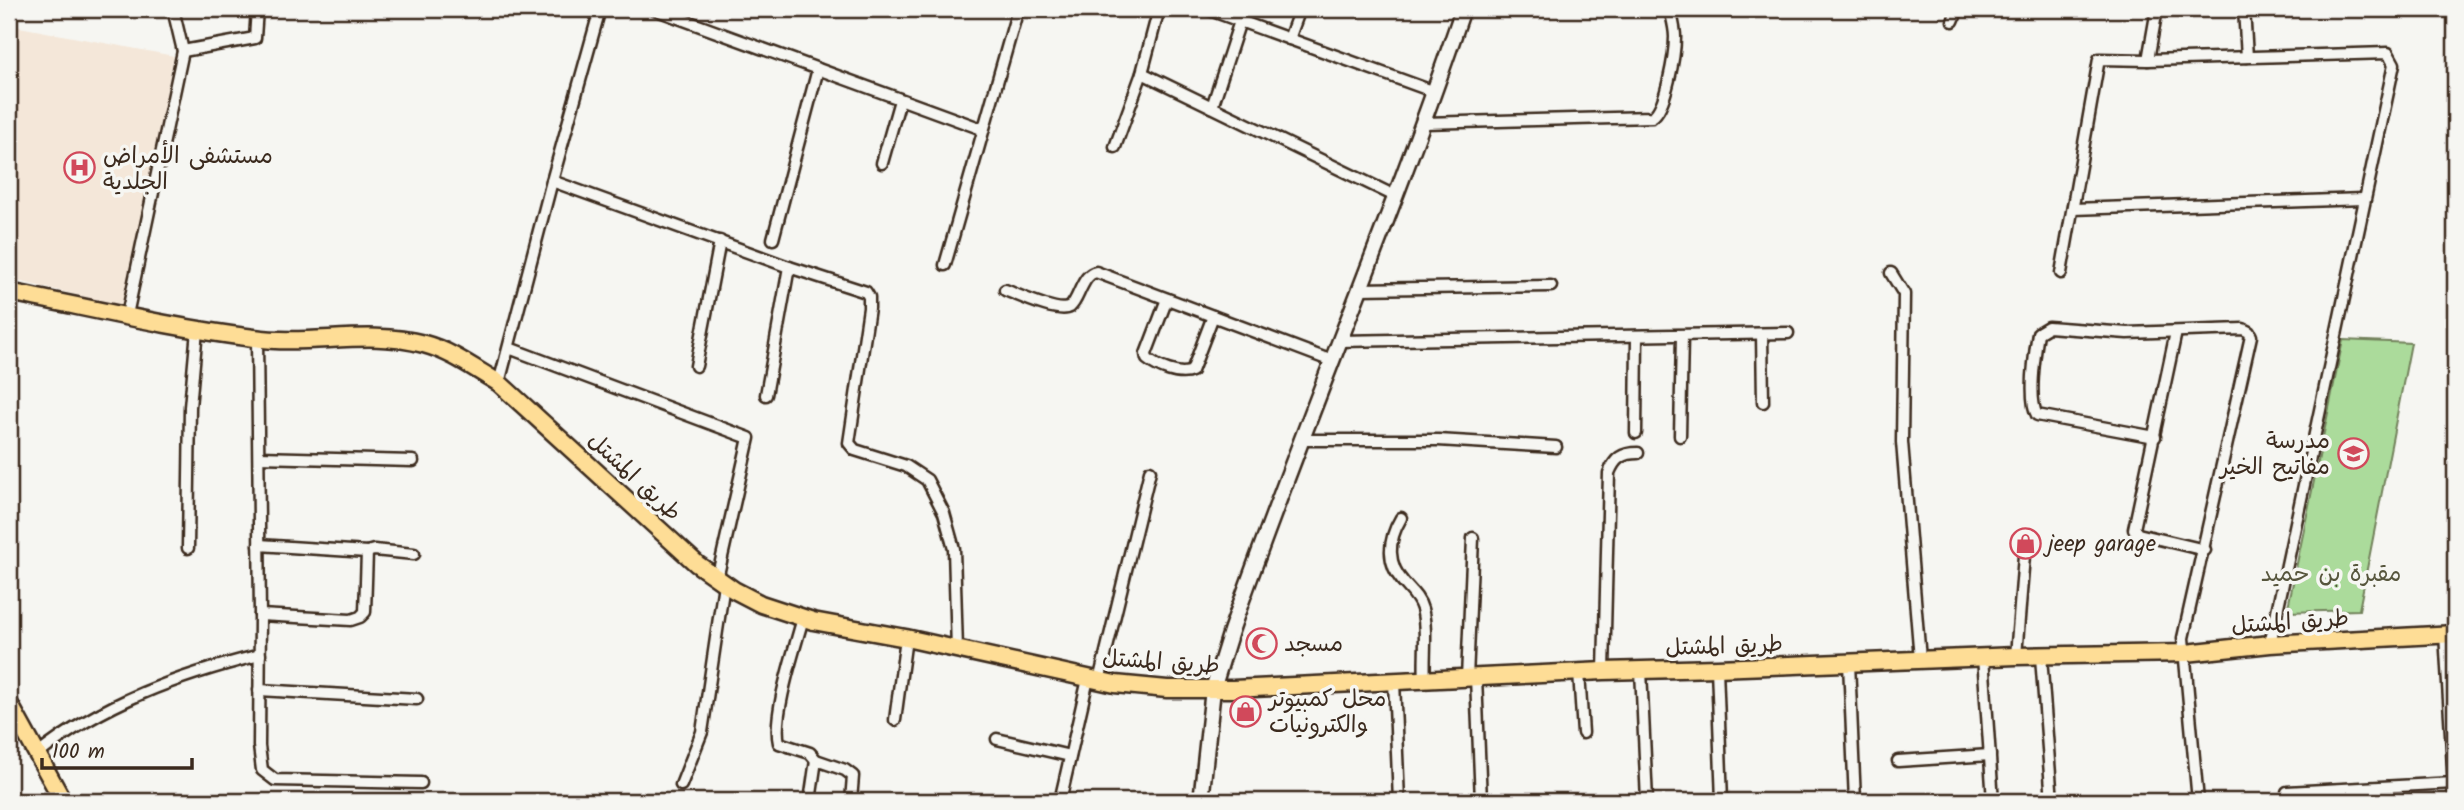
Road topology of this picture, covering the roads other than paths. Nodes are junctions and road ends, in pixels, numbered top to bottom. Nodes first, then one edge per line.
1 (173, 9) edge
2 (257, 9) edge
3 (600, 9) edge
4 (654, 9) edge
5 (1018, 9) edge
6 (1159, 9) edge
7 (1207, 9) edge
8 (1300, 9) edge
9 (1463, 9) edge
10 (1670, 9) edge
11 (1958, 9) edge
12 (2157, 9) edge
13 (2244, 9) edge
14 (1240, 21) junction
15 (1953, 21) dead end
16 (1289, 39) junction
17 (183, 51) junction
18 (2246, 57) junction
19 (2148, 60) junction
20 (818, 69) junction
21 (1142, 73) junction
22 (1435, 92) junction
23 (900, 100) junction
24 (1212, 107) junction
25 (1424, 123) junction
26 (982, 129) junction
27 (1115, 147) dead end
28 (882, 163) dead end
29 (552, 181) junction
30 (1395, 196) junction
31 (2363, 199) junction
32 (2073, 209) junction
33 (773, 239) dead end
34 (720, 241) junction
35 (945, 265) dead end
36 (789, 267) junction
37 (1891, 273) dead end
38 (2061, 273) dead end
39 (1550, 286) dead end
40 (1359, 289) junction
41 (1005, 290) dead end
42 (9, 292) edge
43 (1167, 299) junction
44 (127, 315) junction
45 (1213, 316) junction
46 (197, 330) junction
47 (2176, 332) junction
48 (1788, 333) dead end
49 (1762, 334) junction
50 (1682, 336) junction
51 (1637, 337) junction
52 (257, 339) junction
53 (1339, 341) junction
54 (509, 348) junction
55 (1332, 361) junction
56 (696, 366) dead end
57 (499, 383) junction
58 (766, 395) dead end
59 (1763, 402) dead end
60 (1636, 433) dead end
61 (1680, 436) dead end
62 (2155, 437) junction
63 (1302, 440) junction
64 (1556, 447) dead end
65 (1638, 453) dead end
66 (258, 457) junction
67 (413, 461) dead end
68 (1150, 471) dead end
69 (1401, 518) dead end
70 (1473, 538) dead end
71 (2025, 542) dead end
72 (260, 545) junction
73 (188, 548) dead end
74 (2205, 550) junction
75 (367, 552) junction
76 (414, 554) dead end
77 (721, 581) junction
78 (260, 615) junction
79 (803, 618) junction
80 (2450, 634) edge
81 (906, 638) junction
82 (2270, 644) junction
83 (957, 650) junction
84 (2186, 653) junction
85 (260, 655) junction
86 (2016, 656) junction
87 (1983, 657) junction
88 (2041, 657) junction
89 (1920, 659) junction
90 (1849, 663) junction
91 (1717, 668) junction
92 (1641, 670) junction
93 (1604, 671) junction
94 (1579, 672) junction
95 (1472, 678) junction
96 (1425, 679) junction
97 (1093, 680) junction
98 (1394, 681) junction
99 (1213, 689) junction
100 (259, 690) junction
101 (417, 699) dead end
102 (9, 703) edge
103 (895, 720) dead end
104 (1583, 733) dead end
105 (997, 739) dead end
106 (37, 755) junction
107 (1990, 755) junction
108 (1070, 756) junction
109 (816, 760) junction
110 (1898, 761) dead end
111 (421, 783) dead end
112 (2455, 783) edge
113 (681, 785) dead end
114 (2287, 792) dead end
115 (55, 799) edge
116 (810, 801) edge
117 (851, 801) edge
118 (1060, 801) edge
119 (1201, 801) edge
120 (1399, 801) edge
121 (1481, 801) edge
122 (1647, 801) edge
123 (1722, 801) edge
124 (1855, 801) edge
125 (1993, 801) edge
126 (2052, 801) edge
127 (2198, 801) edge
128 (2455, 801) edge

1 - 17 street
2 - 17 street
3 - 29 street
4 - 20 street
5 - 26 street
6 - 21 street
7 - 14 street
8 - 16 street
9 - 22 main road
10 - 25 street
11 - 15 street
12 - 19 street
13 - 18 street
14 - 16 street
14 - 24 street
16 - 22 street
17 - 44 street
18 - 19 street
18 - 31 street
19 - 32 street
20 - 23 street
20 - 33 street
21 - 24 street
21 - 27 street
22 - 25 main road
23 - 26 street
23 - 28 street
24 - 30 street
25 - 30 main road
26 - 35 street
29 - 34 street
29 - 54 street
30 - 40 main road
31 - 32 street
31 - 82 street
32 - 38 street
34 - 36 street
34 - 56 street
36 - 58 street
36 - 83 street
37 - 89 street
39 - 40 street
40 - 53 main road
41 - 43 street
42 - 44 main road, طريق المشتل
43 - 45 street
43 - 45 street
44 - 46 main road, طريق المشتل
45 - 55 street
46 - 52 main road, طريق المشتل
46 - 73 street
47 - 62 street
47 - 62 street
47 - 74 street
48 - 49 street
49 - 50 street
49 - 59 street
50 - 51 street
50 - 61 street
51 - 53 street
51 - 60 street
52 - 57 main road, طريق المشتل
52 - 66 street
53 - 55 main road
54 - 57 street
54 - 77 street
55 - 63 main road
57 - 77 main road, طريق المشتل
62 - 74 street
63 - 64 street
63 - 99 main road
65 - 93 street
66 - 67 street
66 - 72 street
68 - 97 street
69 - 96 street
70 - 95 street
71 - 86 street
72 - 75 street
72 - 78 street
74 - 84 street
75 - 76 street
75 - 78 street
77 - 79 main road, طريق المشتل
77 - 113 street
78 - 85 street
79 - 81 main road, طريق المشتل
79 - 109 street
80 - 82 main road, طريق المشتل
80 - 112 street
81 - 83 main road, طريق المشتل
81 - 103 street
82 - 84 main road, طريق المشتل
83 - 97 main road, طريق المشتل
84 - 88 main road, طريق المشتل
84 - 127 street
85 - 100 street
85 - 106 street
86 - 87 main road, طريق المشتل
86 - 88 main road, طريق المشتل
87 - 89 main road, طريق المشتل
87 - 107 street
88 - 126 street
89 - 90 main road, طريق المشتل
90 - 91 main road, طريق المشتل
90 - 124 street
91 - 92 main road, طريق المشتل
91 - 123 street
92 - 93 main road, طريق المشتل
92 - 122 street
93 - 94 main road, طريق المشتل
94 - 95 main road, طريق المشتل
94 - 104 street
95 - 96 main road, طريق المشتل
95 - 121 street
96 - 98 main road, طريق المشتل
97 - 99 main road, طريق المشتل
97 - 108 street
98 - 99 main road, طريق المشتل
98 - 120 street
99 - 119 main road
100 - 101 street
100 - 111 street
102 - 106 main road
105 - 108 street
106 - 115 main road
107 - 110 street
107 - 125 street
108 - 118 street
109 - 116 street
109 - 117 street
112 - 114 street
112 - 128 street

